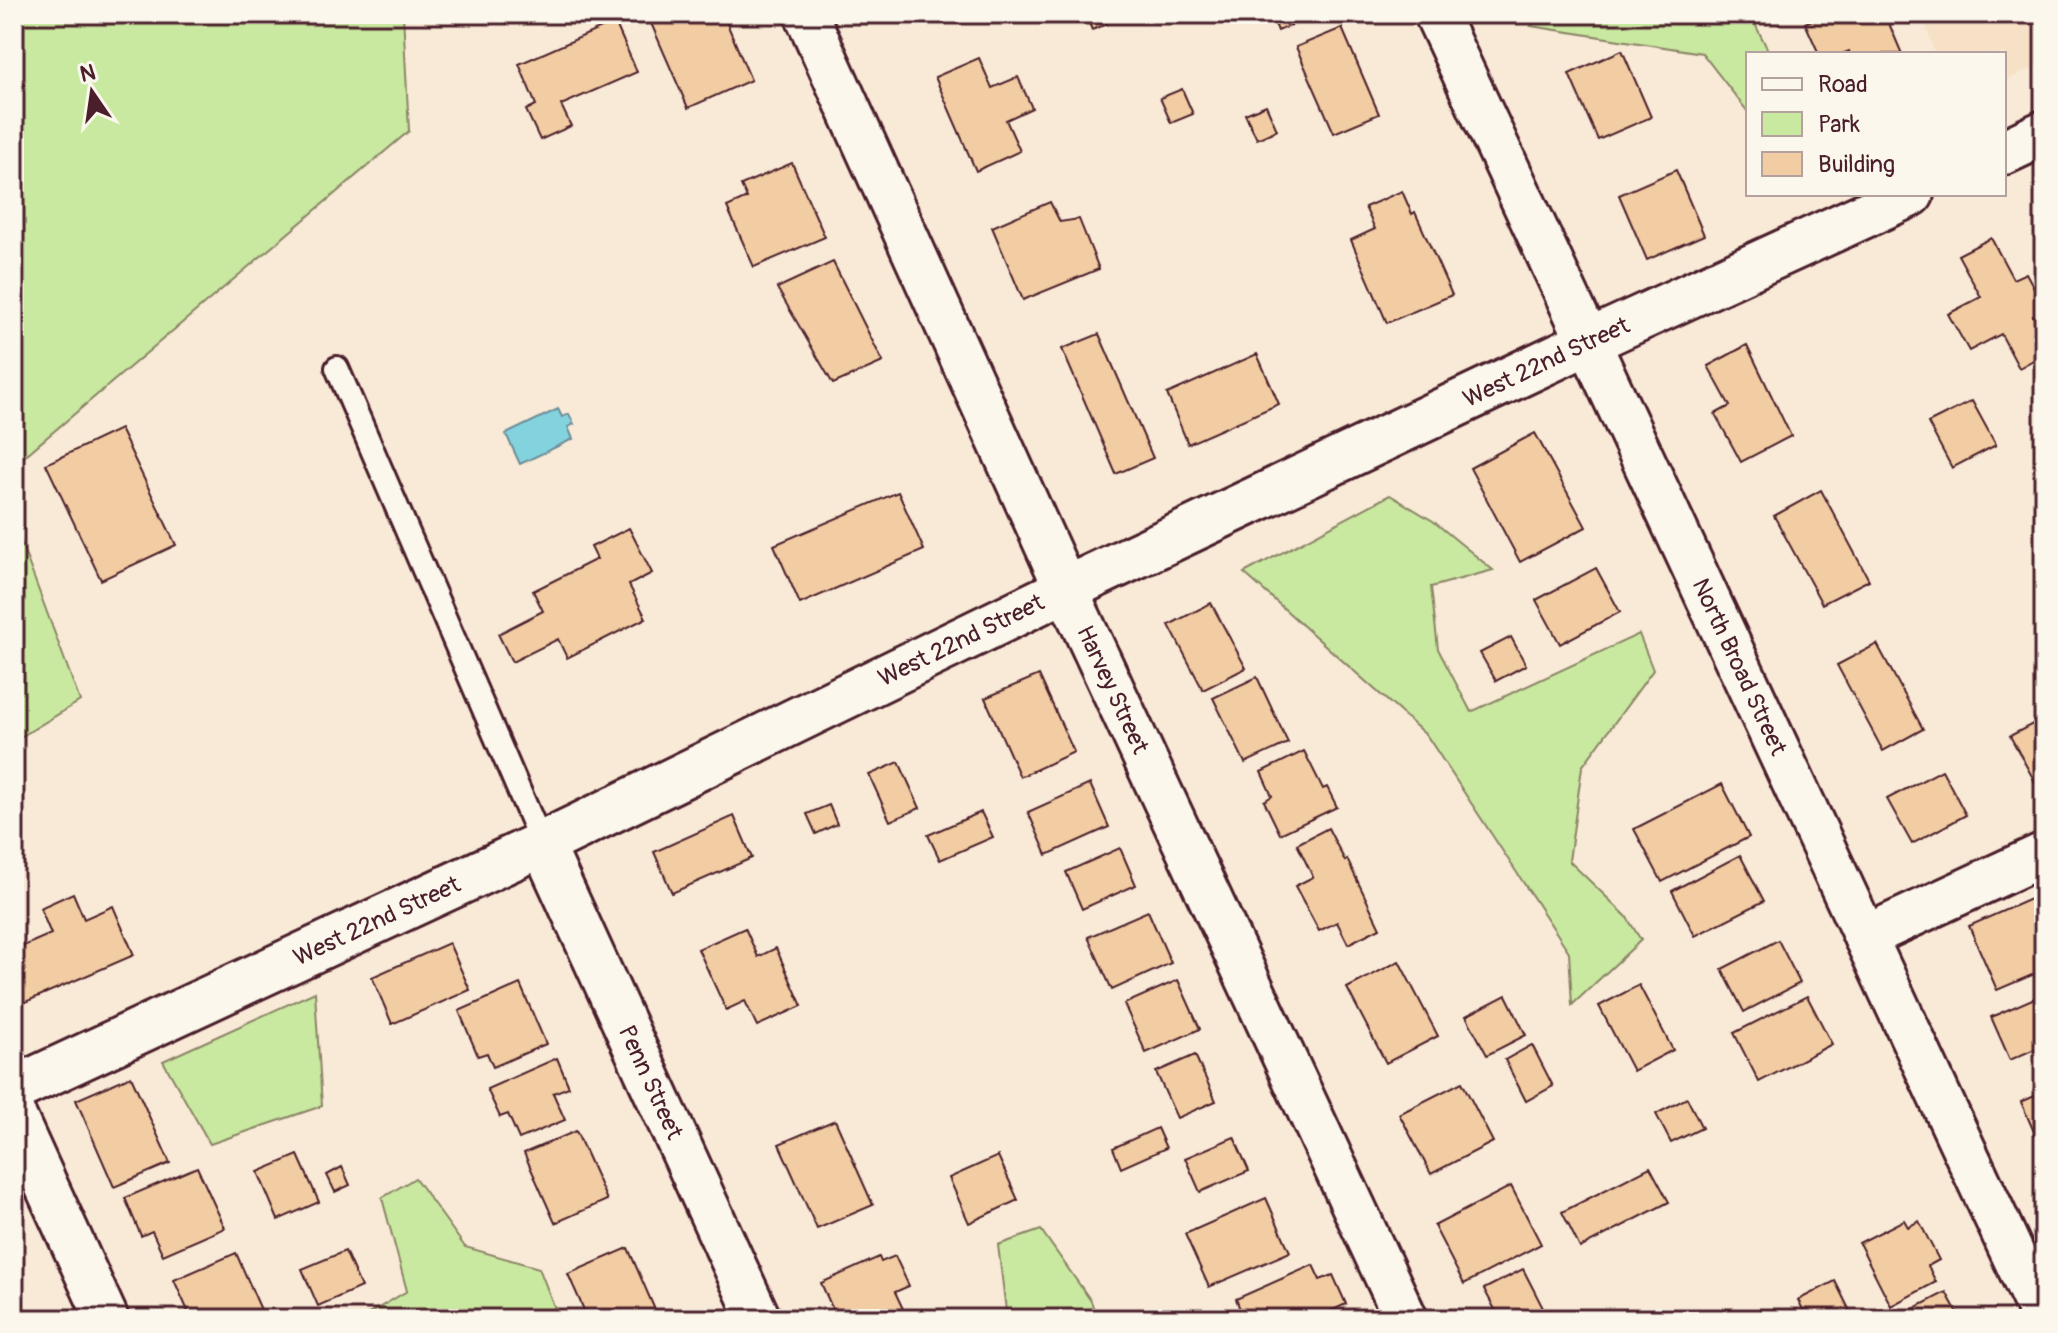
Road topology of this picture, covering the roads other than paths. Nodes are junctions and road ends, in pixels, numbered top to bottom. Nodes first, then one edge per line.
1 (806, 14) edge
2 (1436, 14) edge
3 (2044, 134) edge
4 (2006, 151) edge
5 (1907, 196) edge
6 (1590, 341) junction
7 (337, 368) dead end
8 (1066, 589) junction
9 (542, 844) junction
10 (2044, 854) edge
11 (1865, 937) junction
12 (14, 1089) edge
13 (14, 1115) edge
14 (107, 1319) edge
15 (759, 1319) edge
16 (1406, 1319) edge
17 (2043, 1319) edge

1 - 8 street, Harvey Street
2 - 6 street, North Broad Street
3 - 4 street
5 - 6 street, West 22nd Street
6 - 8 street, West 22nd Street
6 - 11 street, North Broad Street
7 - 9 lane
8 - 9 street, West 22nd Street
8 - 16 street, Harvey Street
9 - 12 street, West 22nd Street
9 - 15 street, Penn Street
10 - 11 street
11 - 17 street, North Broad Street
13 - 14 street

